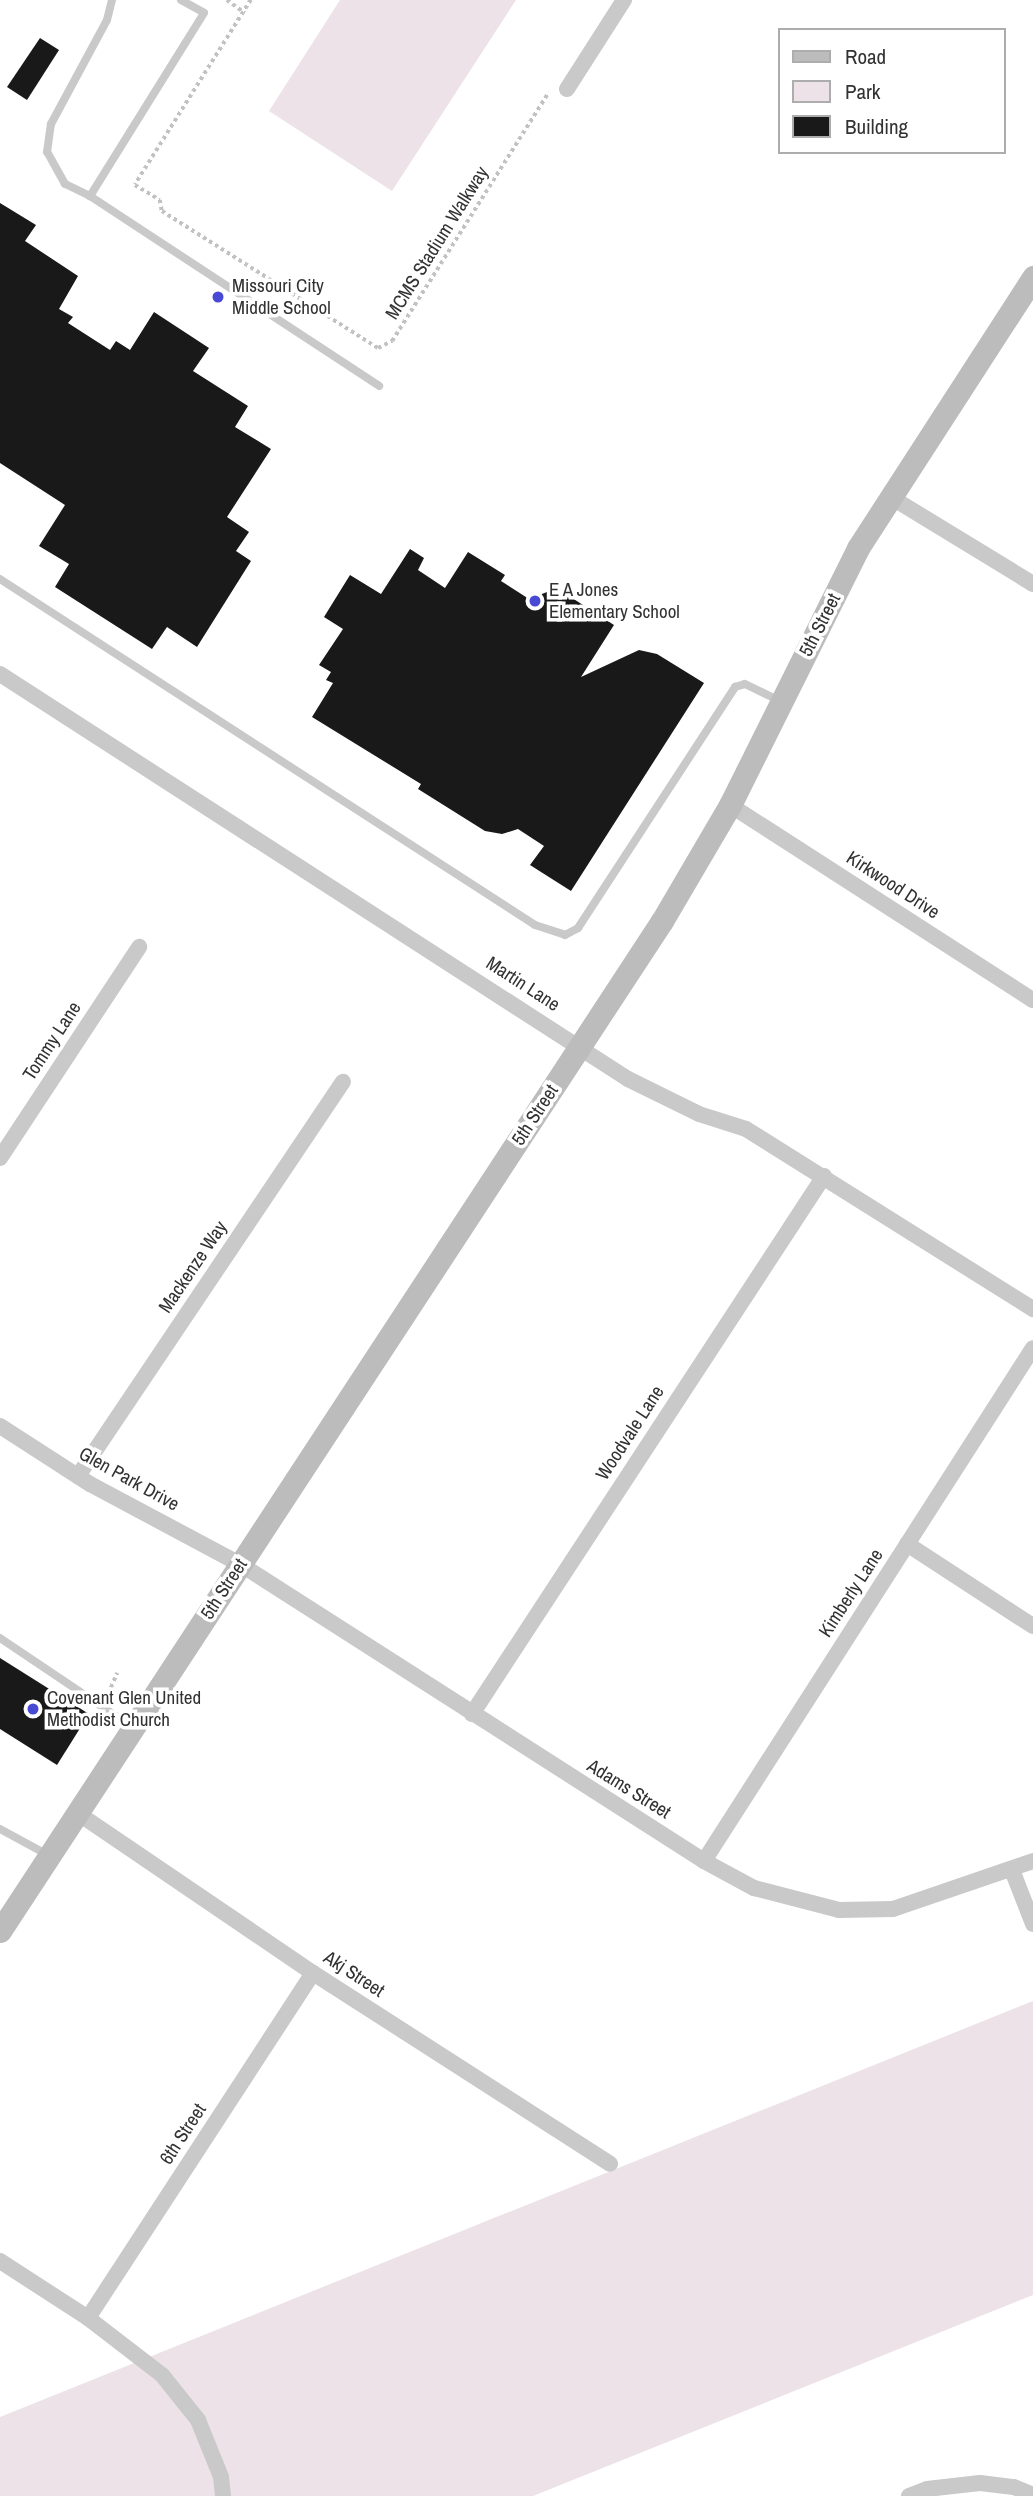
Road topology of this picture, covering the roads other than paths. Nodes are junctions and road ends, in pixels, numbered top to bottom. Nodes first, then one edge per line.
1 (112, 0) edge
2 (181, 0) edge
3 (624, 0) edge
4 (559, 88) road end
5 (90, 196) junction
6 (1033, 276) edge
7 (379, 386) dead end
8 (890, 496) junction
9 (0, 579) edge
10 (1033, 583) edge
11 (0, 674) edge
12 (782, 702) junction
13 (730, 804) junction
14 (139, 947) dead end
15 (1033, 1000) edge
16 (580, 1046) junction
17 (343, 1082) dead end
18 (0, 1158) edge
19 (824, 1176) junction
20 (1033, 1309) edge
21 (1033, 1348) edge
22 (0, 1426) edge
23 (78, 1476) junction
24 (907, 1544) junction
25 (240, 1564) junction
26 (1033, 1626) edge
27 (0, 1638) edge
28 (472, 1714) junction
29 (134, 1728) junction
30 (79, 1814) junction
31 (0, 1829) edge
32 (51, 1856) junction
33 (704, 1861) junction
34 (1033, 1861) edge
35 (1012, 1870) junction
36 (1033, 1924) edge
37 (0, 1931) edge
38 (313, 1973) junction
39 (610, 2164) dead end
40 (0, 2261) edge
41 (88, 2318) junction
42 (1033, 2495) edge
43 (223, 2496) edge
44 (909, 2496) edge

1 - 5 lane
2 - 5 lane
3 - 4 street
5 - 7 lane
6 - 8 main road, 5th Street
8 - 10 street
8 - 12 main road, 5th Street
9 - 12 lane
11 - 16 street, Martin Lane
12 - 13 main road, 5th Street
13 - 15 street, Kirkwood Drive
13 - 16 main road, 5th Street
14 - 18 street, Tommy Lane
16 - 19 street, Martin Lane
16 - 25 main road, 5th Street
17 - 23 street, Mackenze Way
19 - 20 street, Martin Lane
19 - 28 street, Woodvale Lane
21 - 24 street, Kimberly Lane
22 - 23 street, Glen Park Drive
23 - 25 street, Glen Park Drive
24 - 26 street
24 - 33 street, Kimberly Lane
25 - 28 street, Adams Street
25 - 29 main road, 5th Street
27 - 29 lane
28 - 33 street, Adams Street
29 - 30 main road, 5th Street
30 - 32 main road, 5th Street
30 - 38 street, Akj Street
31 - 32 lane
32 - 37 main road, 5th Street
33 - 35 street, Adams Street
34 - 35 street, Adams Street
35 - 36 street
38 - 39 street, Akj Street
38 - 41 street, 6th Street
40 - 41 street
41 - 43 street
42 - 44 street

